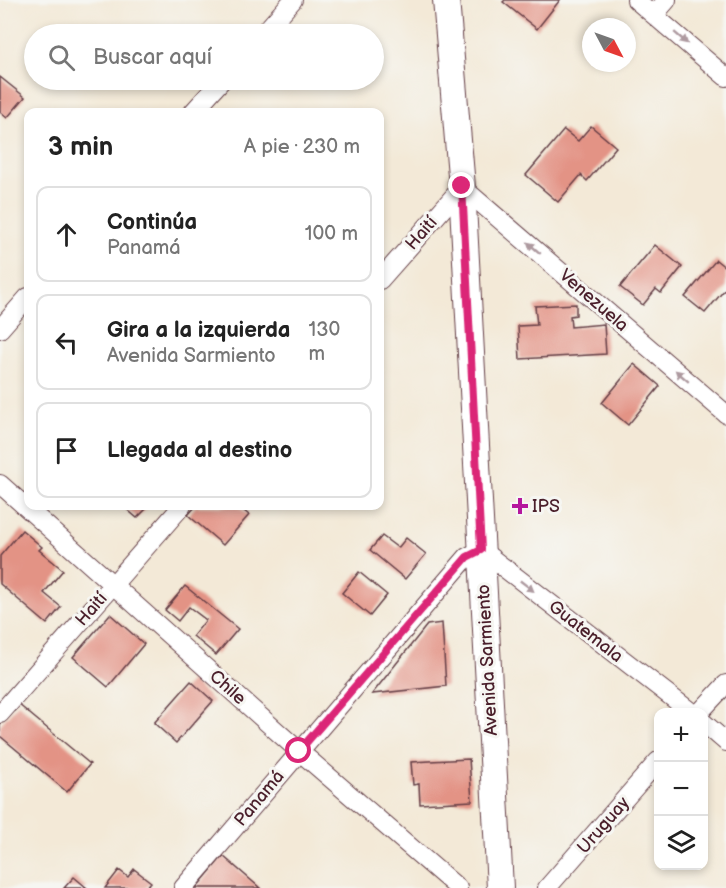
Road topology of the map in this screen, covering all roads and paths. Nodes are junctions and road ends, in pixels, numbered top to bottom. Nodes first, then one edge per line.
1 (293, 0) edge
2 (446, 0) edge
3 (636, 0) edge
4 (667, 0) edge
5 (654, 15) junction
6 (271, 24) edge
7 (726, 77) edge
8 (213, 90) edge
9 (197, 108) edge
10 (462, 186) junction
11 (384, 275) edge
12 (24, 302) edge
13 (0, 329) edge
14 (726, 414) edge
15 (0, 484) edge
16 (24, 506) edge
17 (29, 510) edge
18 (178, 510) edge
19 (481, 550) junction
20 (112, 585) junction
21 (726, 684) edge
22 (686, 708) edge
23 (704, 708) edge
24 (0, 714) edge
25 (708, 726) edge
26 (726, 742) edge
27 (299, 751) junction
28 (657, 762) edge
29 (183, 888) edge
30 (458, 888) edge
31 (500, 888) edge
32 (547, 888) edge

1 - 6 street
2 - 10 main road, Avenida Sarmiento
3 - 5 street
4 - 5 street
5 -> 7 street
8 - 9 street
10 - 11 street, Haití
14 -> 10 street, Venezuela
10 - 19 main road, Avenida Sarmiento
12 - 13 street
15 - 16 street, Chile
17 - 20 street, Chile
18 - 20 street, Haití
19 -> 22 street, Guatemala
19 - 27 street, Panamá
19 - 31 main road, Avenida Sarmiento
20 - 24 street, Haití
20 - 27 street, Chile
21 - 23 street
25 - 26 street
27 - 29 street, Panamá
27 - 30 street, Chile
28 - 32 street, Uruguay

